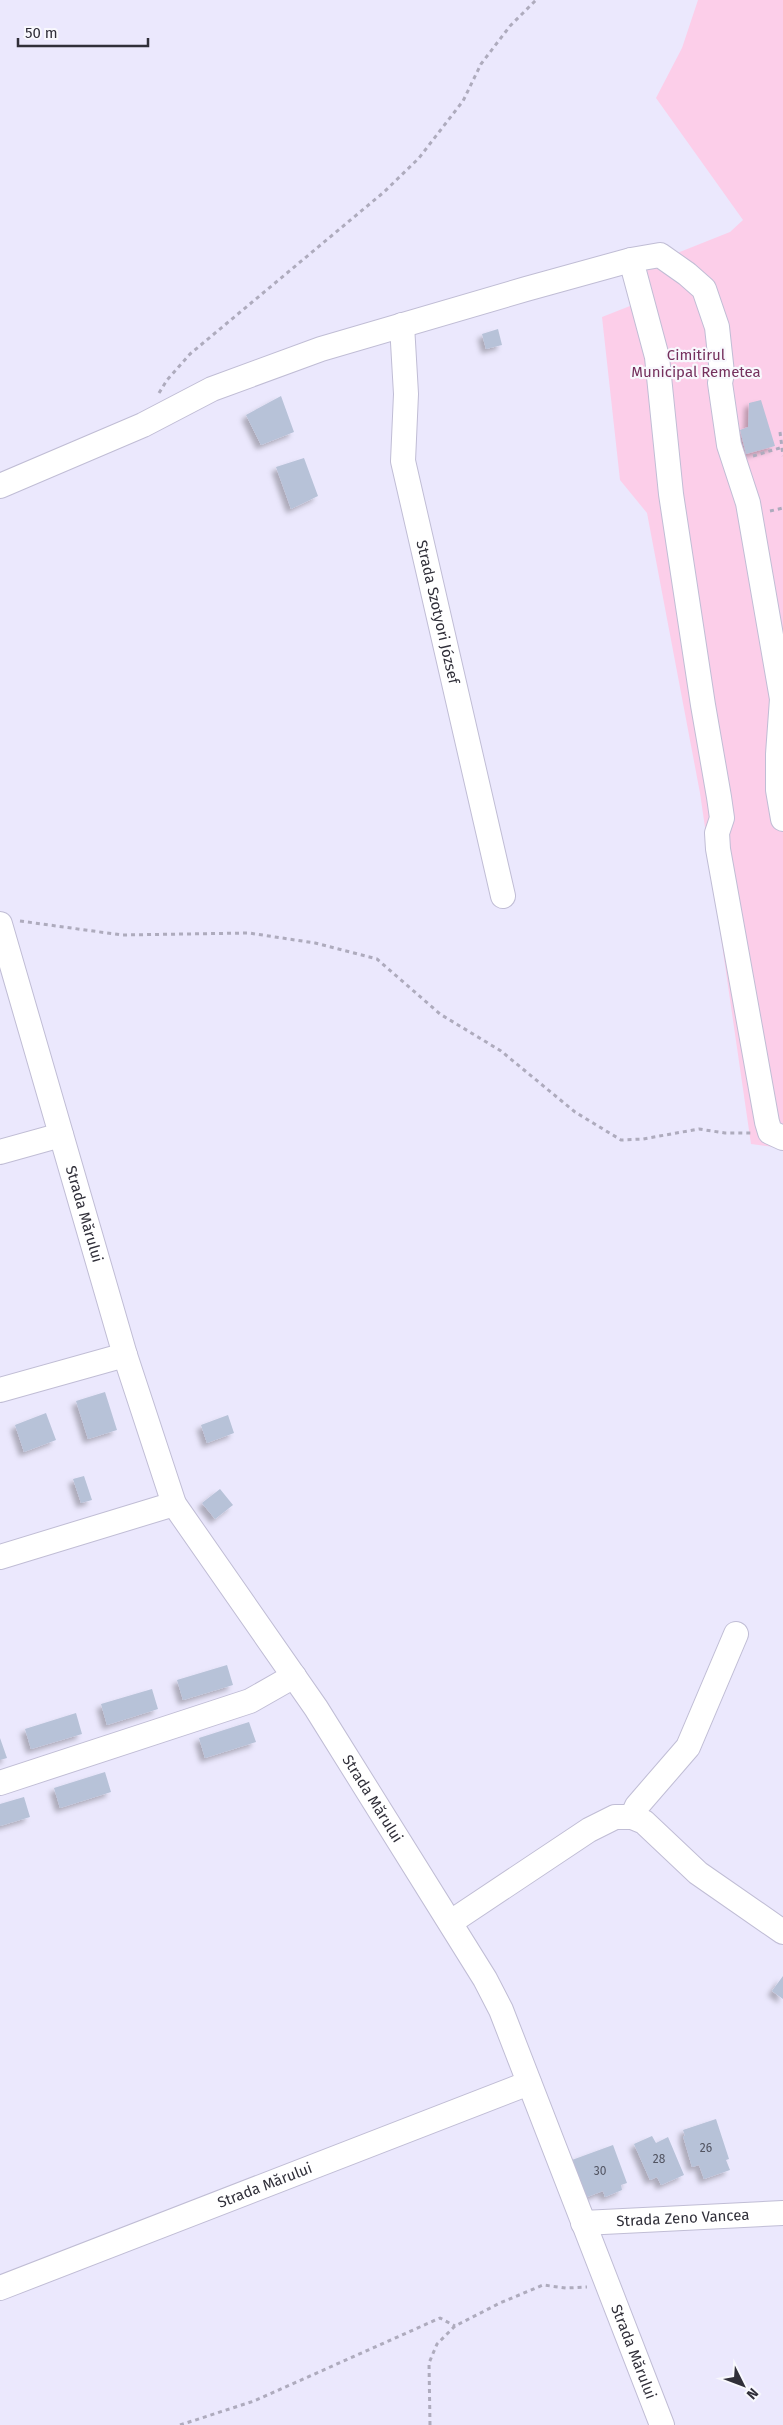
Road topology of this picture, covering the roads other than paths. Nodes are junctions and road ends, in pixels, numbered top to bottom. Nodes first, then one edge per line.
1 (631, 260) junction
2 (402, 325) junction
3 (0, 486) edge
4 (783, 820) edge
5 (503, 896) dead end
6 (9, 922) edge
7 (7, 972) edge
8 (61, 1135) junction
9 (776, 1135) edge
10 (0, 1152) edge
11 (125, 1355) junction
12 (0, 1390) edge
13 (174, 1504) junction
14 (0, 1557) edge
15 (736, 1634) dead end
16 (294, 1676) junction
17 (0, 1783) edge
18 (632, 1817) junction
19 (452, 1922) junction
20 (783, 1932) edge
21 (529, 2083) junction
22 (783, 2213) edge
23 (583, 2223) junction
24 (0, 2288) edge
25 (662, 2425) edge

1 - 2 street
1 - 4 street
1 - 9 street
2 - 3 street
2 - 5 street, Strada Szotyori József
6 - 7 street, Strada Mărului
7 - 8 street, Strada Mărului
8 - 10 street
8 - 11 street, Strada Mărului
11 - 12 street
11 - 13 street, Strada Mărului
13 - 14 street
13 - 16 street, Strada Mărului
15 - 18 street
16 - 17 street
16 - 19 street, Strada Mărului
18 - 19 street
18 - 20 street
19 - 21 street, Strada Mărului
21 - 23 street, Strada Mărului
21 - 24 street, Strada Mărului
22 - 23 street, Strada Zeno Vancea
23 - 25 street, Strada Mărului

